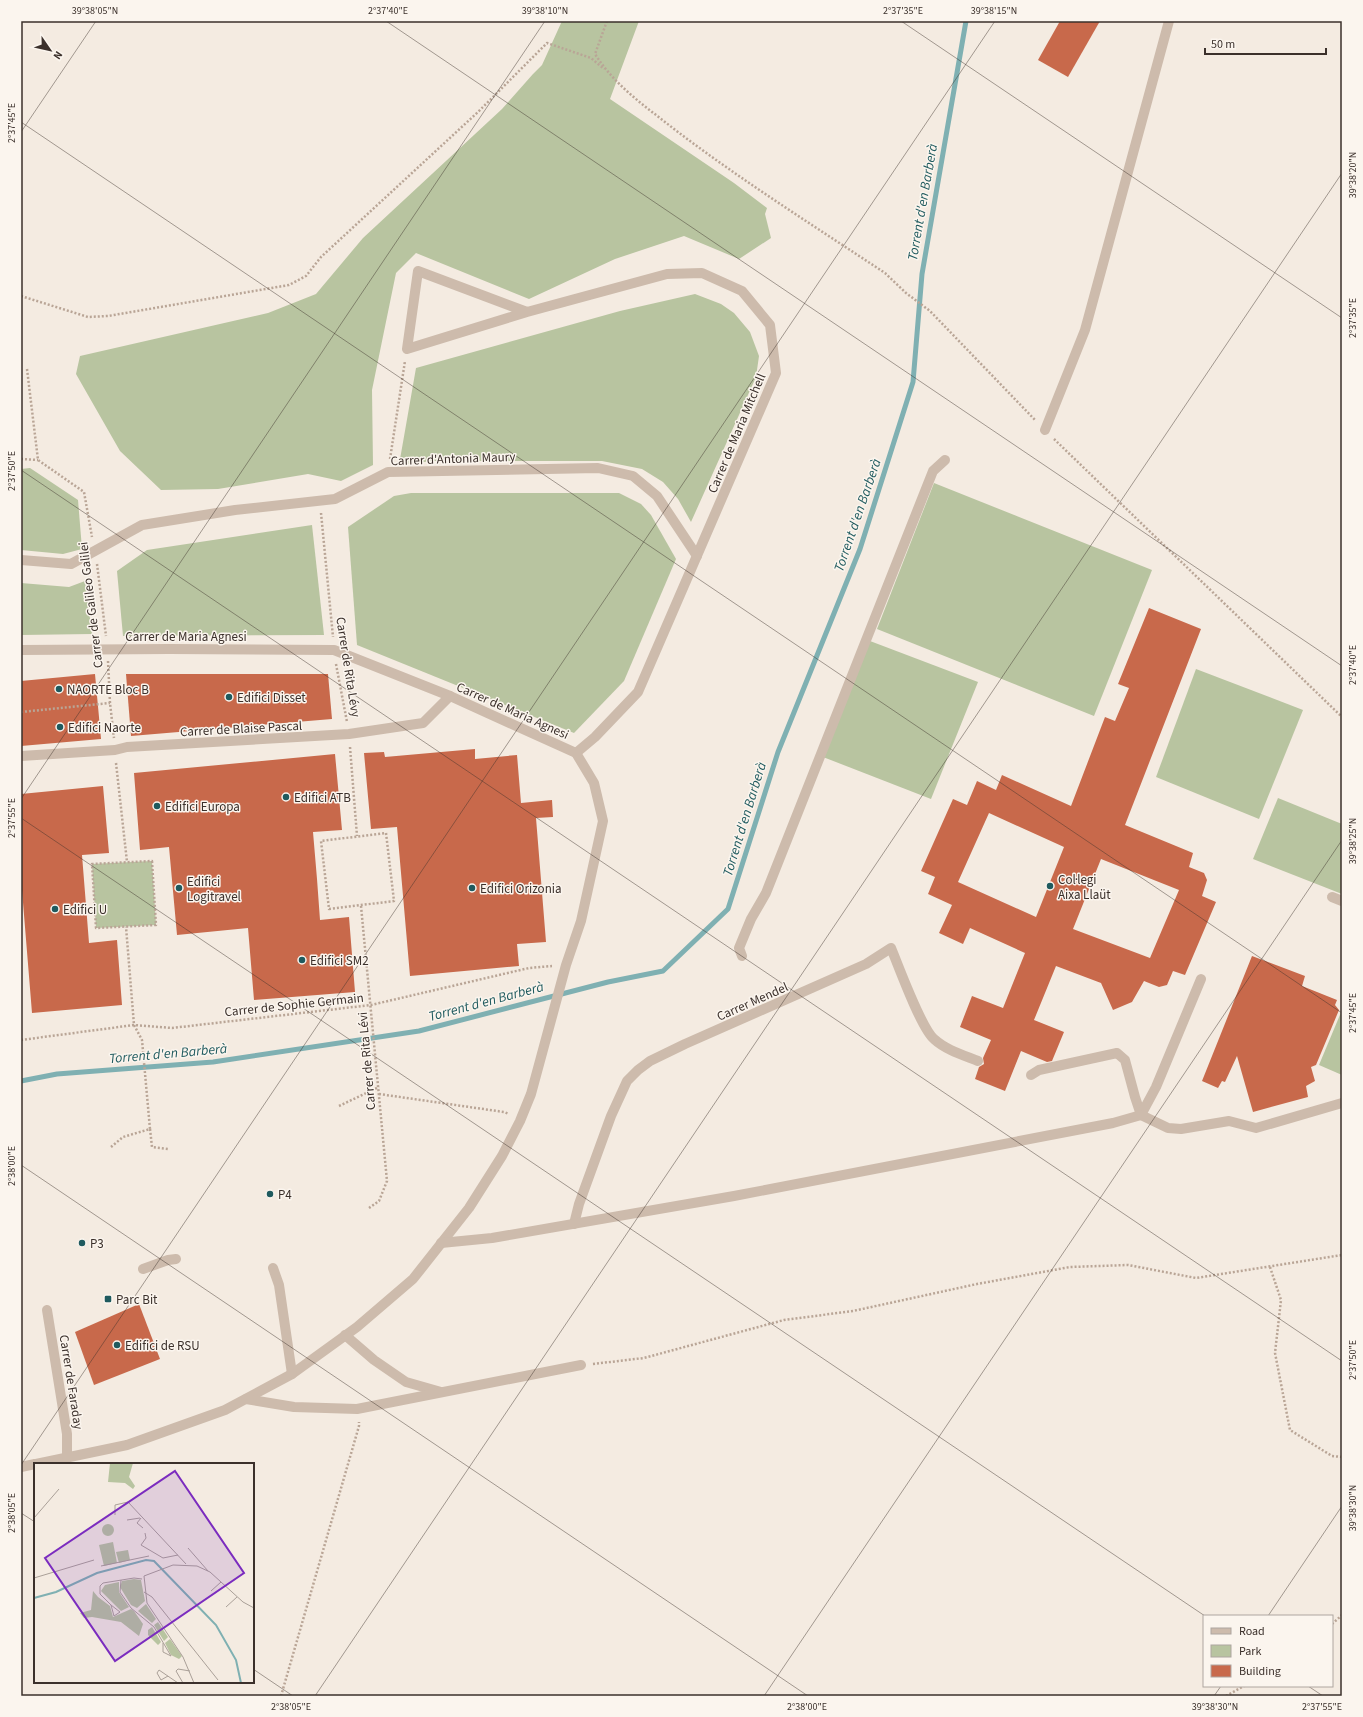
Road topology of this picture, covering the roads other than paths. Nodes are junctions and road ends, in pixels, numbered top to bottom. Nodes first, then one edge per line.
1 (1169, 21) edge
2 (527, 312) junction
3 (1045, 430) road end
4 (945, 460) dead end
5 (697, 556) junction
6 (21, 560) edge
7 (21, 650) edge
8 (450, 696) junction
9 (576, 753) junction
10 (21, 756) edge
11 (1332, 897) dead end
12 (1342, 901) edge
13 (742, 956) dead end
14 (1201, 978) dead end
15 (978, 1061) dead end
16 (1031, 1075) dead end
17 (1342, 1103) edge
18 (1141, 1115) junction
19 (574, 1224) junction
20 (441, 1244) junction
21 (176, 1259) dead end
22 (273, 1268) dead end
23 (143, 1269) dead end
24 (47, 1310) dead end
25 (345, 1335) junction
26 (581, 1366) road end
27 (292, 1374) junction
28 (442, 1393) junction
29 (246, 1399) junction
30 (67, 1458) junction
31 (40, 1463) edge
32 (34, 1464) edge
33 (21, 1467) edge

1 - 3 street
2 - 2 street, Carrer de Maria Mitchell
2 - 5 street, Carrer de Maria Mitchell
4 - 13 street
5 - 6 street, Carrer d'Antonia Maury
5 - 9 street, Carrer de Maria Mitchell
7 - 8 street, Carrer de Maria Agnesi
8 - 9 street, Carrer de Maria Agnesi
8 - 10 street, Carrer de Blaise Pascal
9 - 20 street, Carrer de Maria Agnesi
11 - 12 street
14 - 18 street
15 - 19 street, Carrer Mendel
16 - 18 street
17 - 18 street
18 - 19 street
19 - 20 street
20 - 25 street
21 - 23 street
22 - 27 street
24 - 30 street, Carrer de Faraday
25 - 27 street
25 - 28 street
26 - 28 street
27 - 29 street
28 - 29 street
29 - 30 street
30 - 31 street
32 - 33 street

